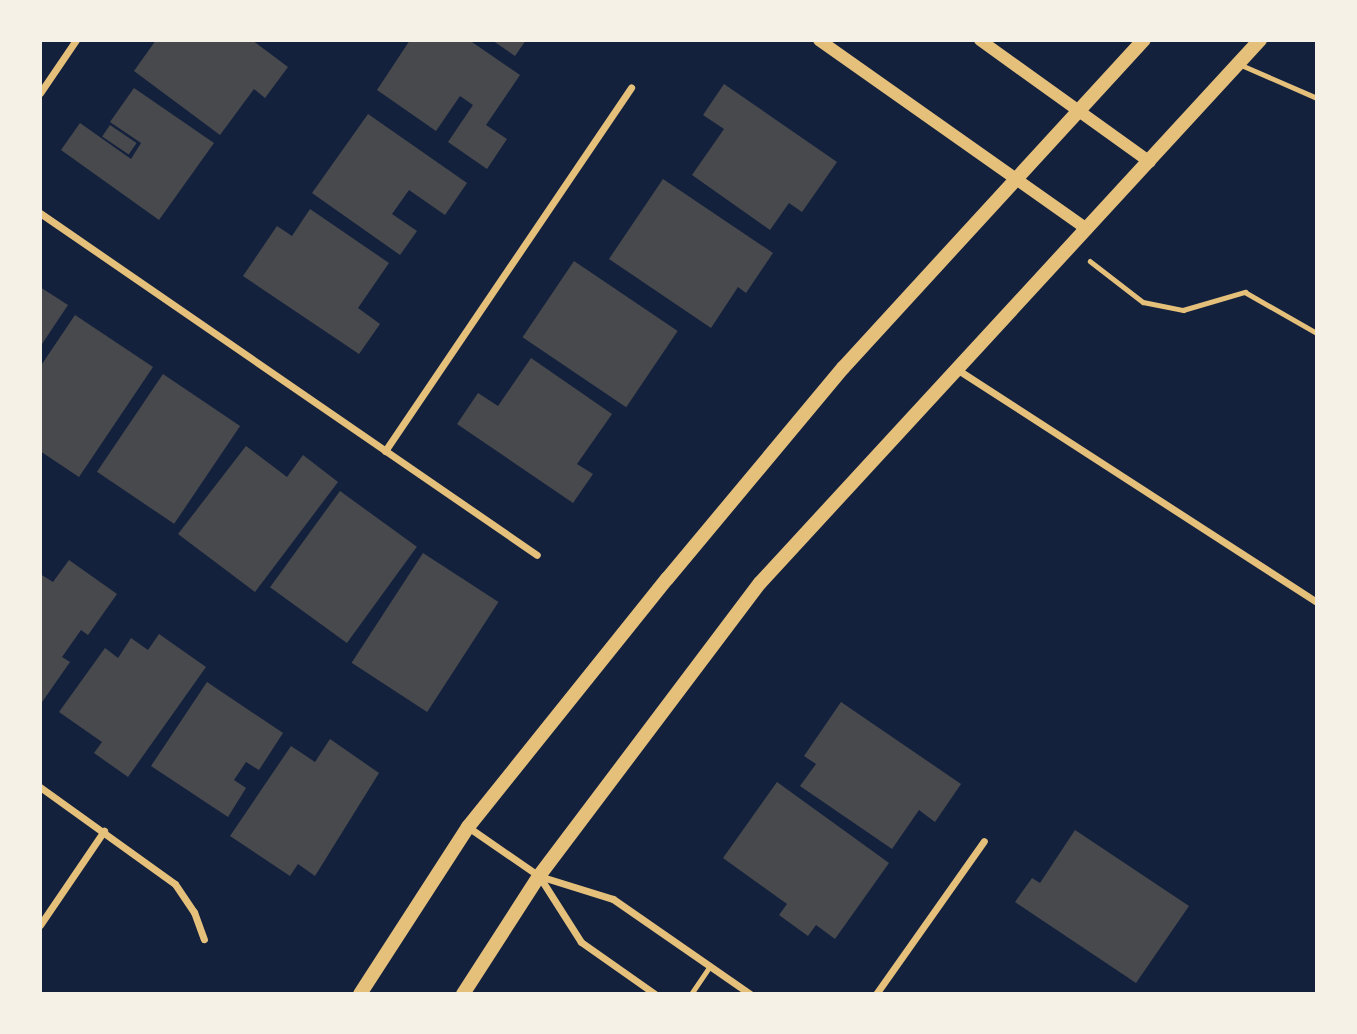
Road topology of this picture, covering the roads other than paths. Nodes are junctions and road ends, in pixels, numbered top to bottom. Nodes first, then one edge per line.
1 (76, 40) edge
2 (819, 40) edge
3 (980, 40) edge
4 (1144, 40) edge
5 (1260, 40) edge
6 (1238, 64) junction
7 (631, 87) dead end
8 (40, 93) edge
9 (1317, 97) edge
10 (1081, 110) junction
11 (1150, 163) junction
12 (1016, 179) junction
13 (40, 213) edge
14 (1087, 229) junction
15 (954, 368) junction
16 (385, 451) junction
17 (537, 555) dead end
18 (1317, 602) edge
19 (40, 788) edge
20 (468, 827) junction
21 (104, 831) junction
22 (984, 841) dead end
23 (539, 876) junction
24 (40, 925) edge
25 (204, 939) dead end
26 (710, 966) junction
27 (360, 994) edge
28 (463, 994) edge
29 (655, 994) edge
30 (691, 994) edge
31 (750, 994) edge
32 (876, 994) edge

1 - 8 street
2 - 12 street
3 - 10 street
4 - 10 main road
5 - 6 main road
6 - 9 lane
6 - 11 main road
7 - 16 street
10 - 11 street
10 - 12 main road
11 - 14 main road
12 - 14 street
12 - 20 main road
13 - 16 street
14 - 15 main road
15 - 18 street
15 - 23 main road
16 - 17 street
19 - 21 street
20 - 23 street
20 - 27 main road
21 - 24 street
21 - 25 street
22 - 32 street
23 - 26 street
23 - 28 main road
23 - 29 street
26 - 30 lane
26 - 31 street

